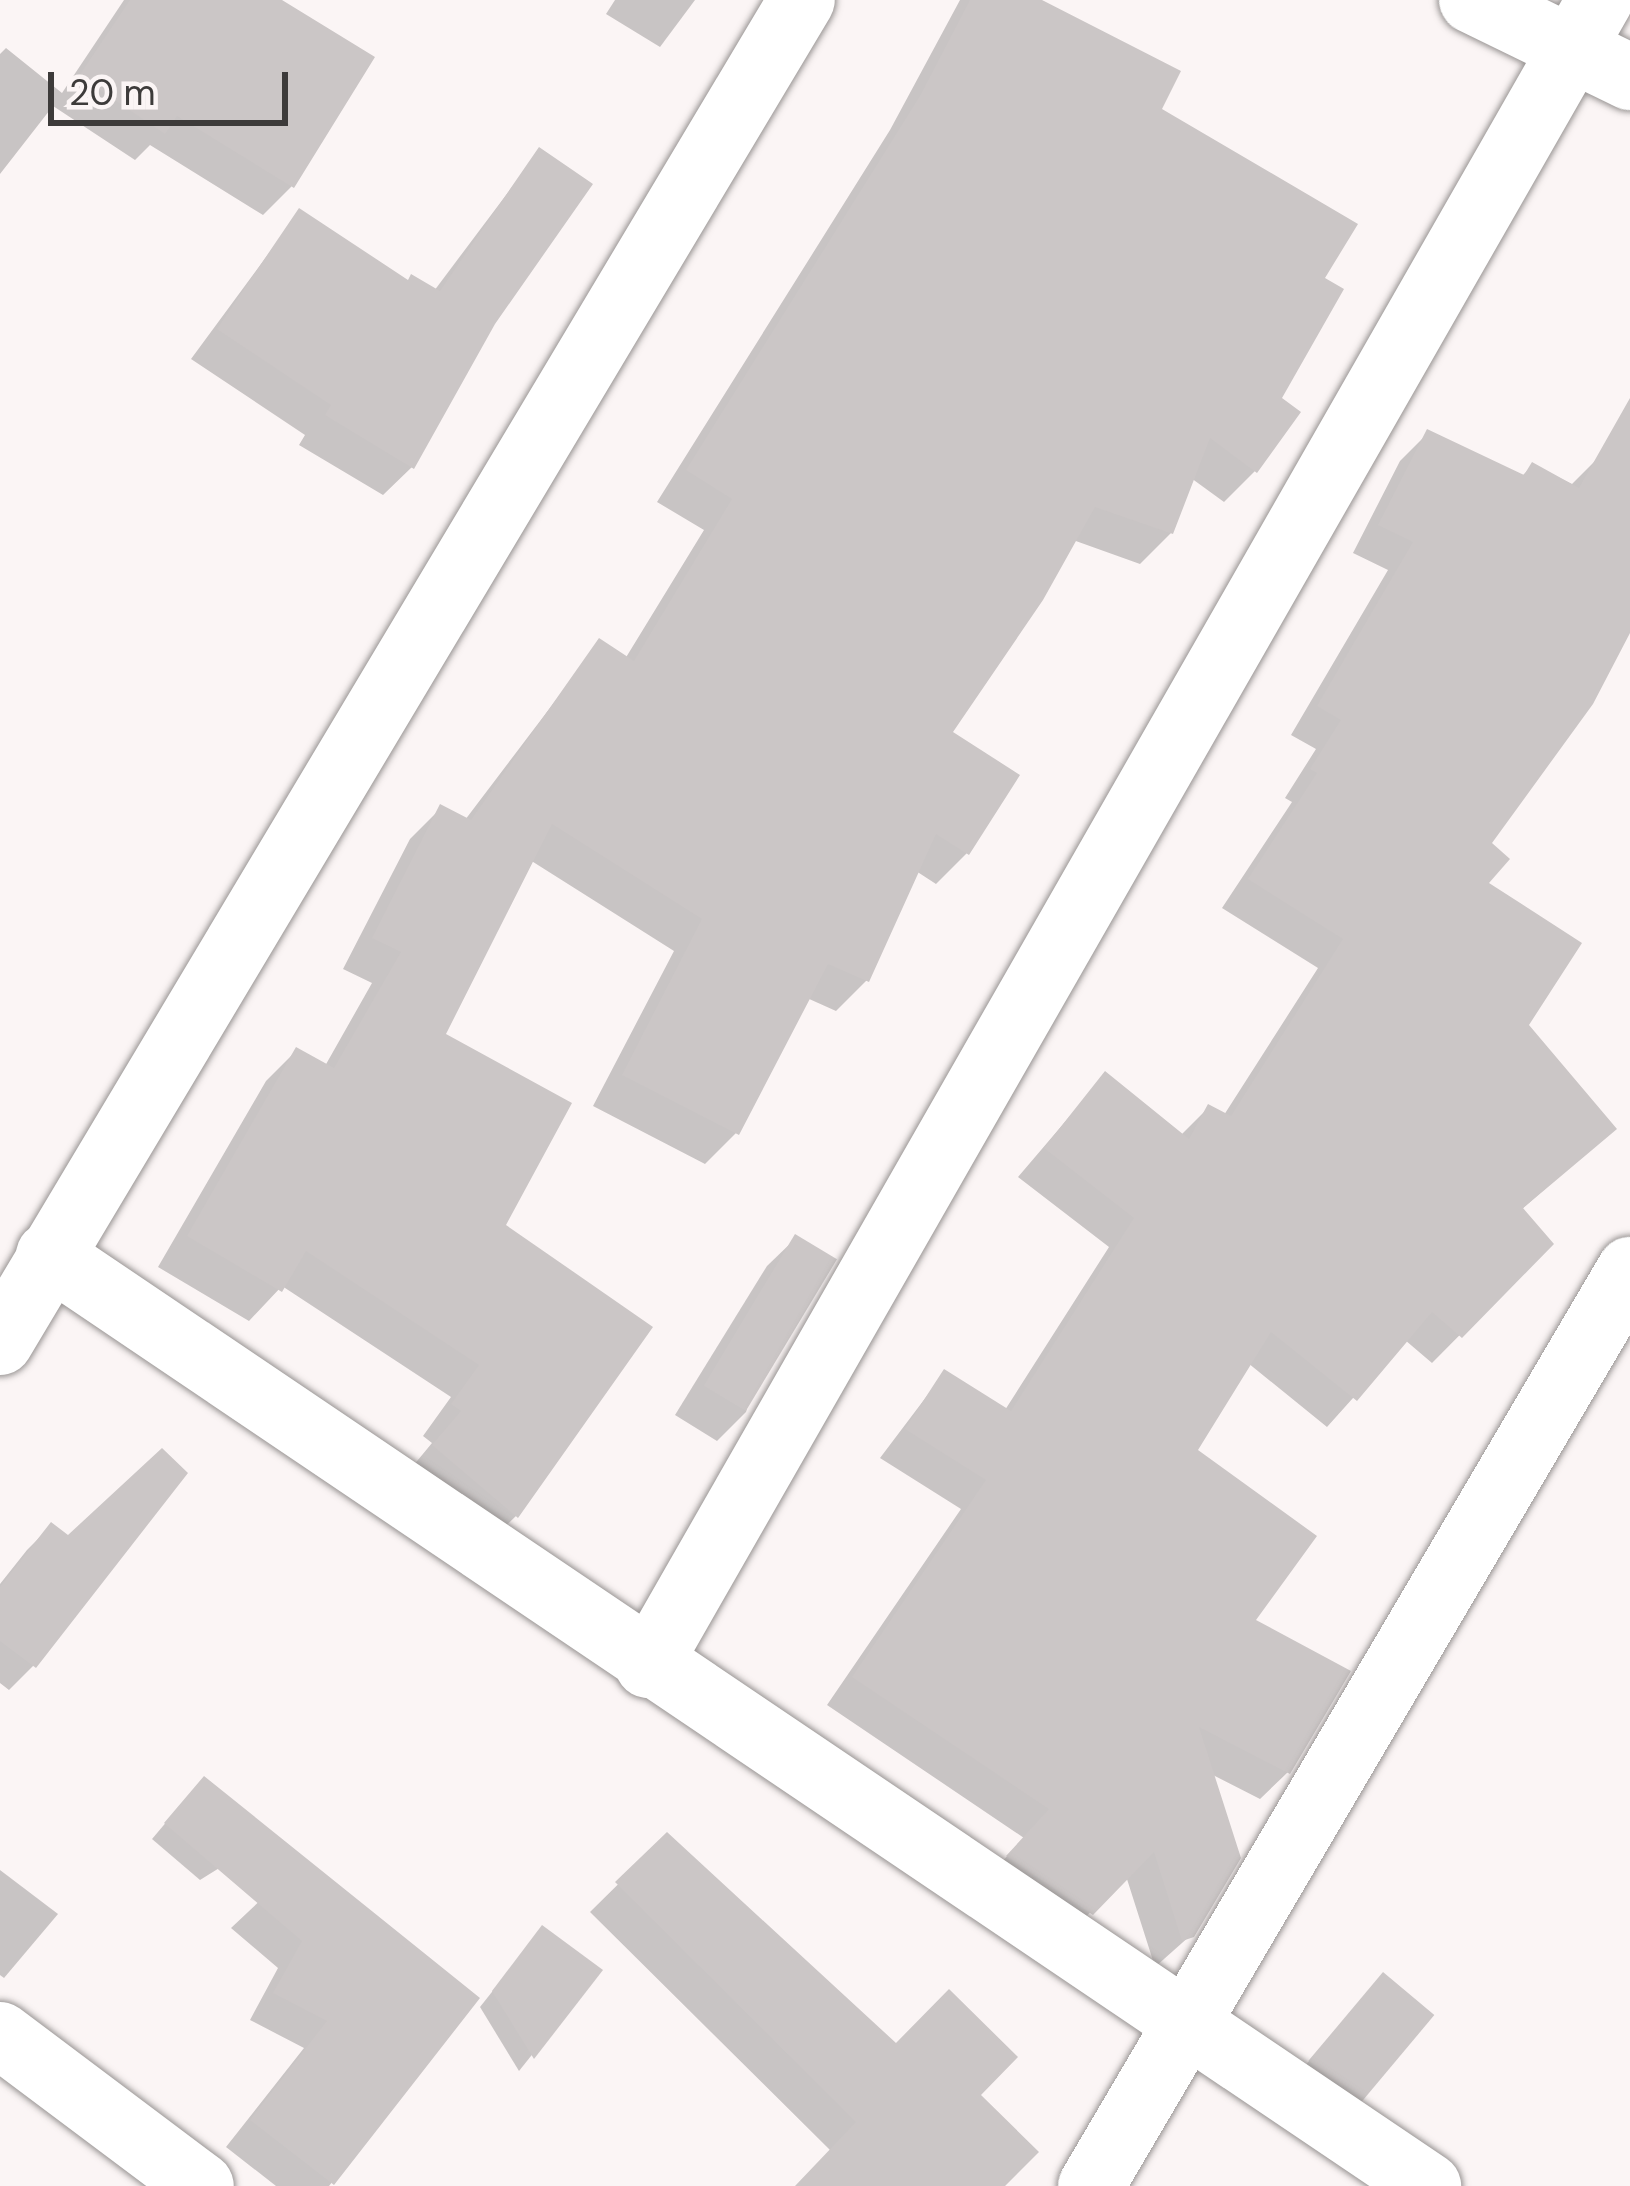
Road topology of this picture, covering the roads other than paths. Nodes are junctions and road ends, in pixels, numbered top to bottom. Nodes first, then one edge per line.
1 (802, 0) edge
2 (1472, 0) edge
3 (1585, 25) edge
4 (1630, 77) edge
5 (49, 1255) junction
6 (1630, 1270) edge
7 (0, 1342) edge
8 (648, 1665) junction
9 (1184, 2026) junction
10 (0, 2036) edge
11 (201, 2186) edge
12 (1091, 2186) edge
13 (1428, 2186) edge

1 - 5 street
2 - 3 street
3 - 4 street
3 - 8 street
5 - 7 street
5 - 8 street
6 - 9 street
8 - 9 street
9 - 12 street
9 - 13 street
10 - 11 street

